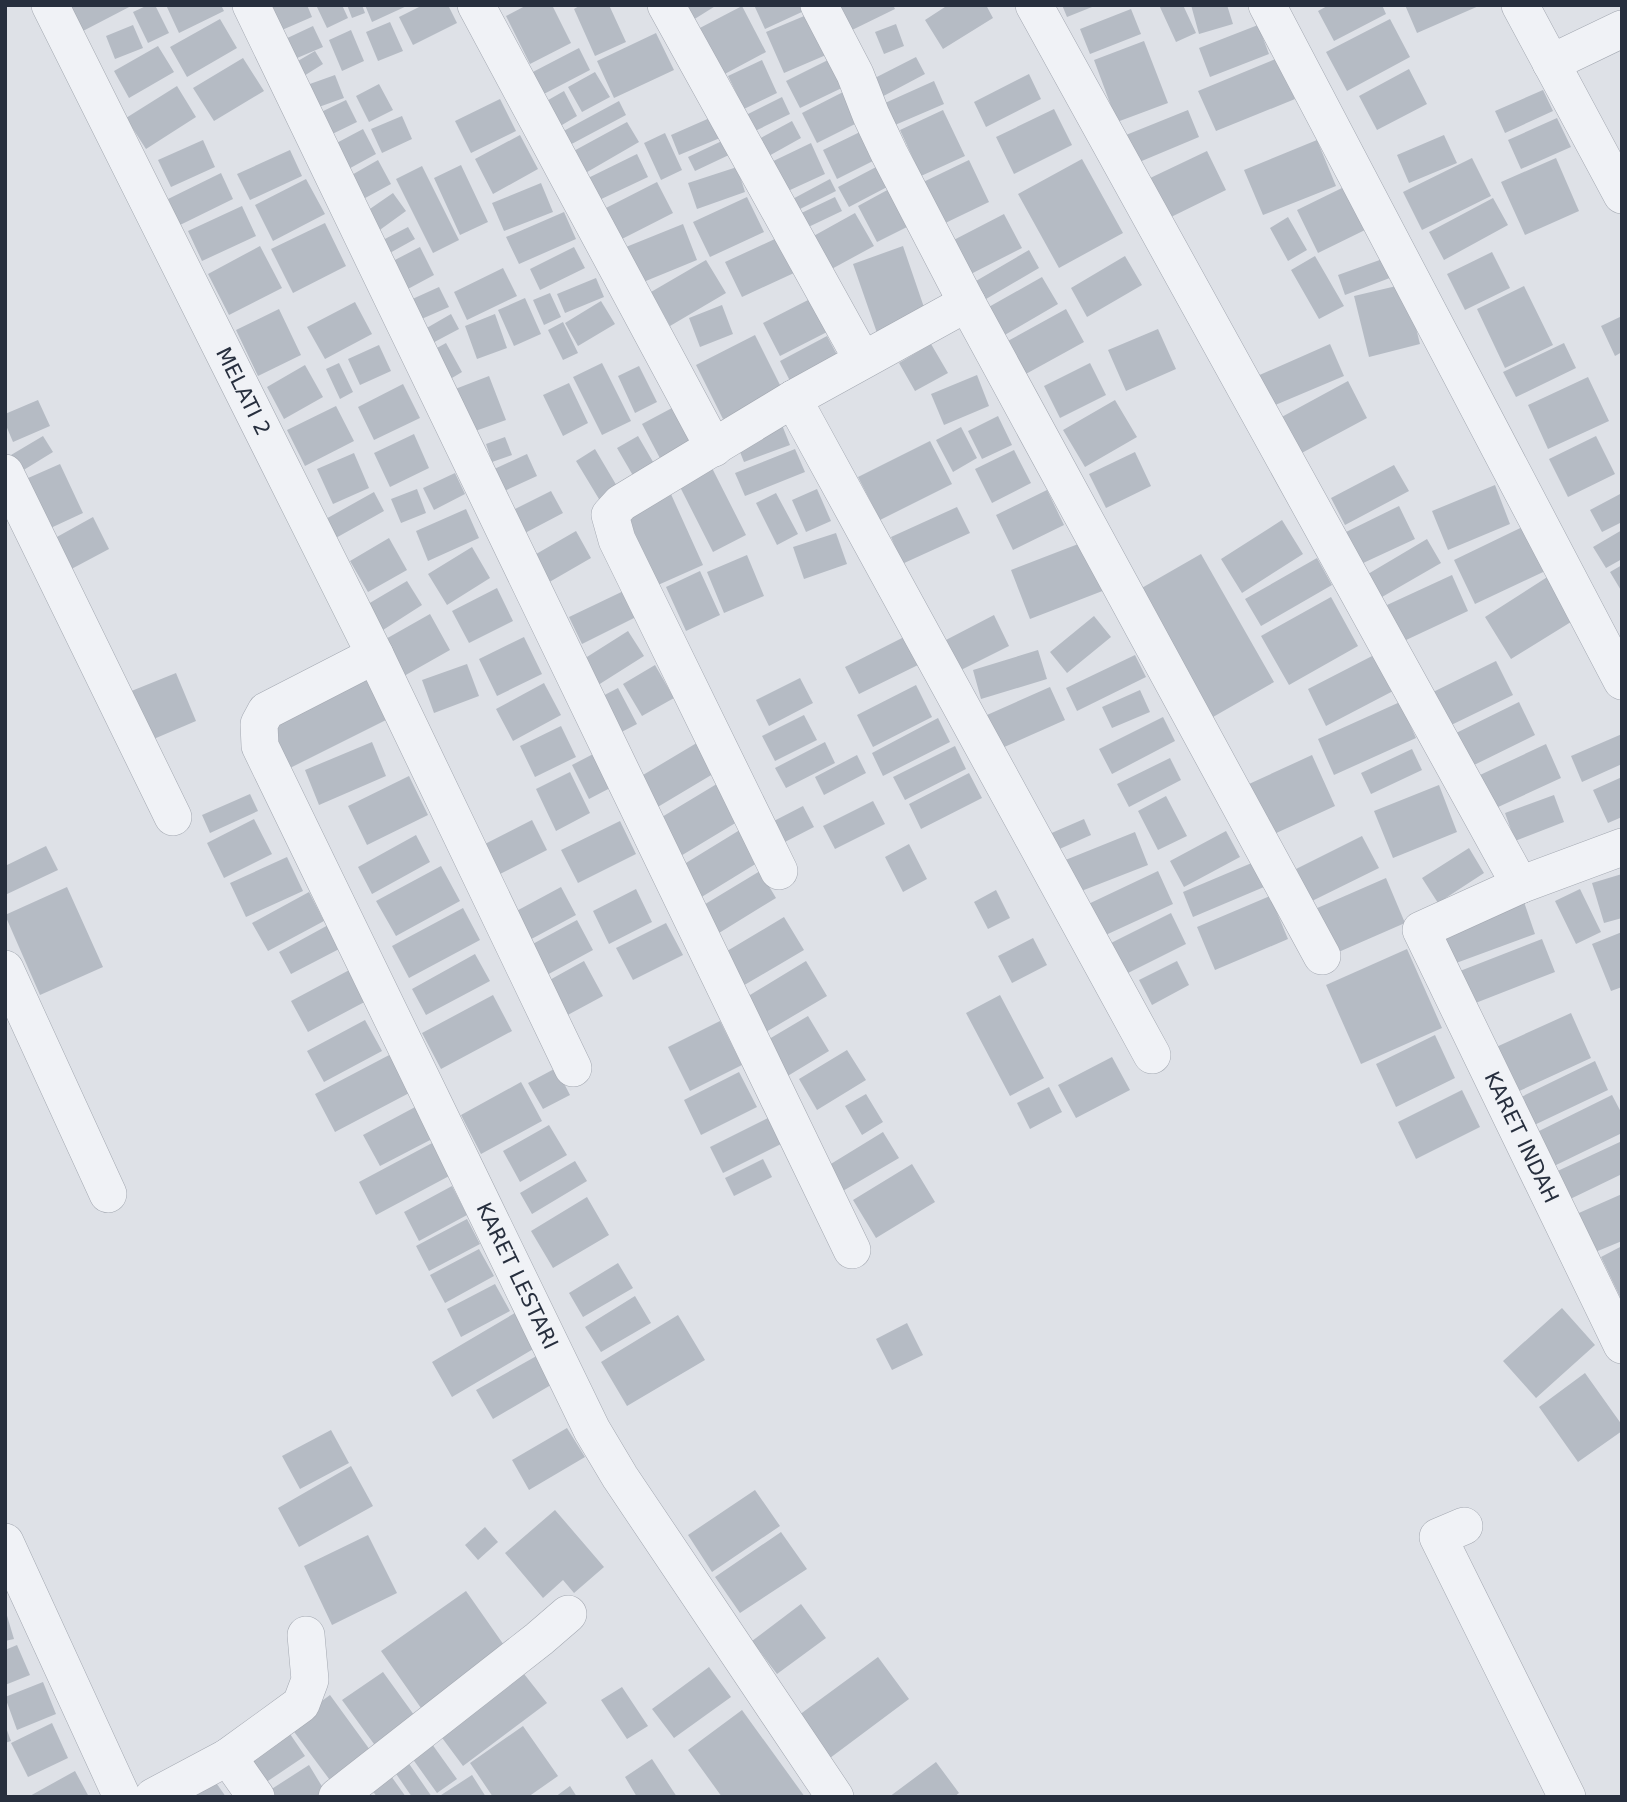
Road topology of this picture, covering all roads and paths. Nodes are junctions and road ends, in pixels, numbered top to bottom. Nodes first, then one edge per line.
1 (50, 5) edge
2 (251, 5) edge
3 (476, 5) edge
4 (666, 5) edge
5 (818, 5) edge
6 (1034, 5) edge
7 (1267, 5) edge
8 (1520, 5) edge
9 (1622, 29) edge
10 (1551, 63) junction
11 (1622, 195) edge
12 (967, 303) junction
13 (862, 359) junction
14 (793, 399) junction
15 (715, 448) junction
16 (5, 472) edge
17 (375, 655) junction
18 (1622, 681) edge
19 (173, 817) dead end
20 (1622, 847) edge
21 (779, 871) dead end
22 (1520, 885) junction
23 (1322, 956) dead end
24 (5, 969) edge
25 (1152, 1055) dead end
26 (573, 1068) dead end
27 (108, 1194) dead end
28 (852, 1250) dead end
29 (1622, 1345) edge
30 (1464, 1526) dead end
31 (5, 1542) edge
32 (568, 1614) dead end
33 (306, 1635) dead end
34 (228, 1757) junction
35 (122, 1797) edge
36 (153, 1797) edge
37 (256, 1797) edge
38 (338, 1797) edge
39 (835, 1797) edge
40 (1567, 1797) edge

1 - 17 street, MELATI 2
2 - 28 street
3 - 15 street
4 - 13 street
5 - 12 street
6 - 22 street
7 - 18 street
8 - 10 street
9 - 10 street
10 - 11 street
12 - 13 street
12 - 23 street
13 - 14 street
14 - 15 street
14 - 25 street
15 - 21 street
16 - 19 street
17 - 26 street, MELATI 2
17 - 39 street, KARET LESTARI
20 - 22 street
22 - 29 street, KARET INDAH
24 - 27 street
30 - 40 street
31 - 35 street
32 - 38 street
33 - 34 street
34 - 36 street
34 - 37 street

